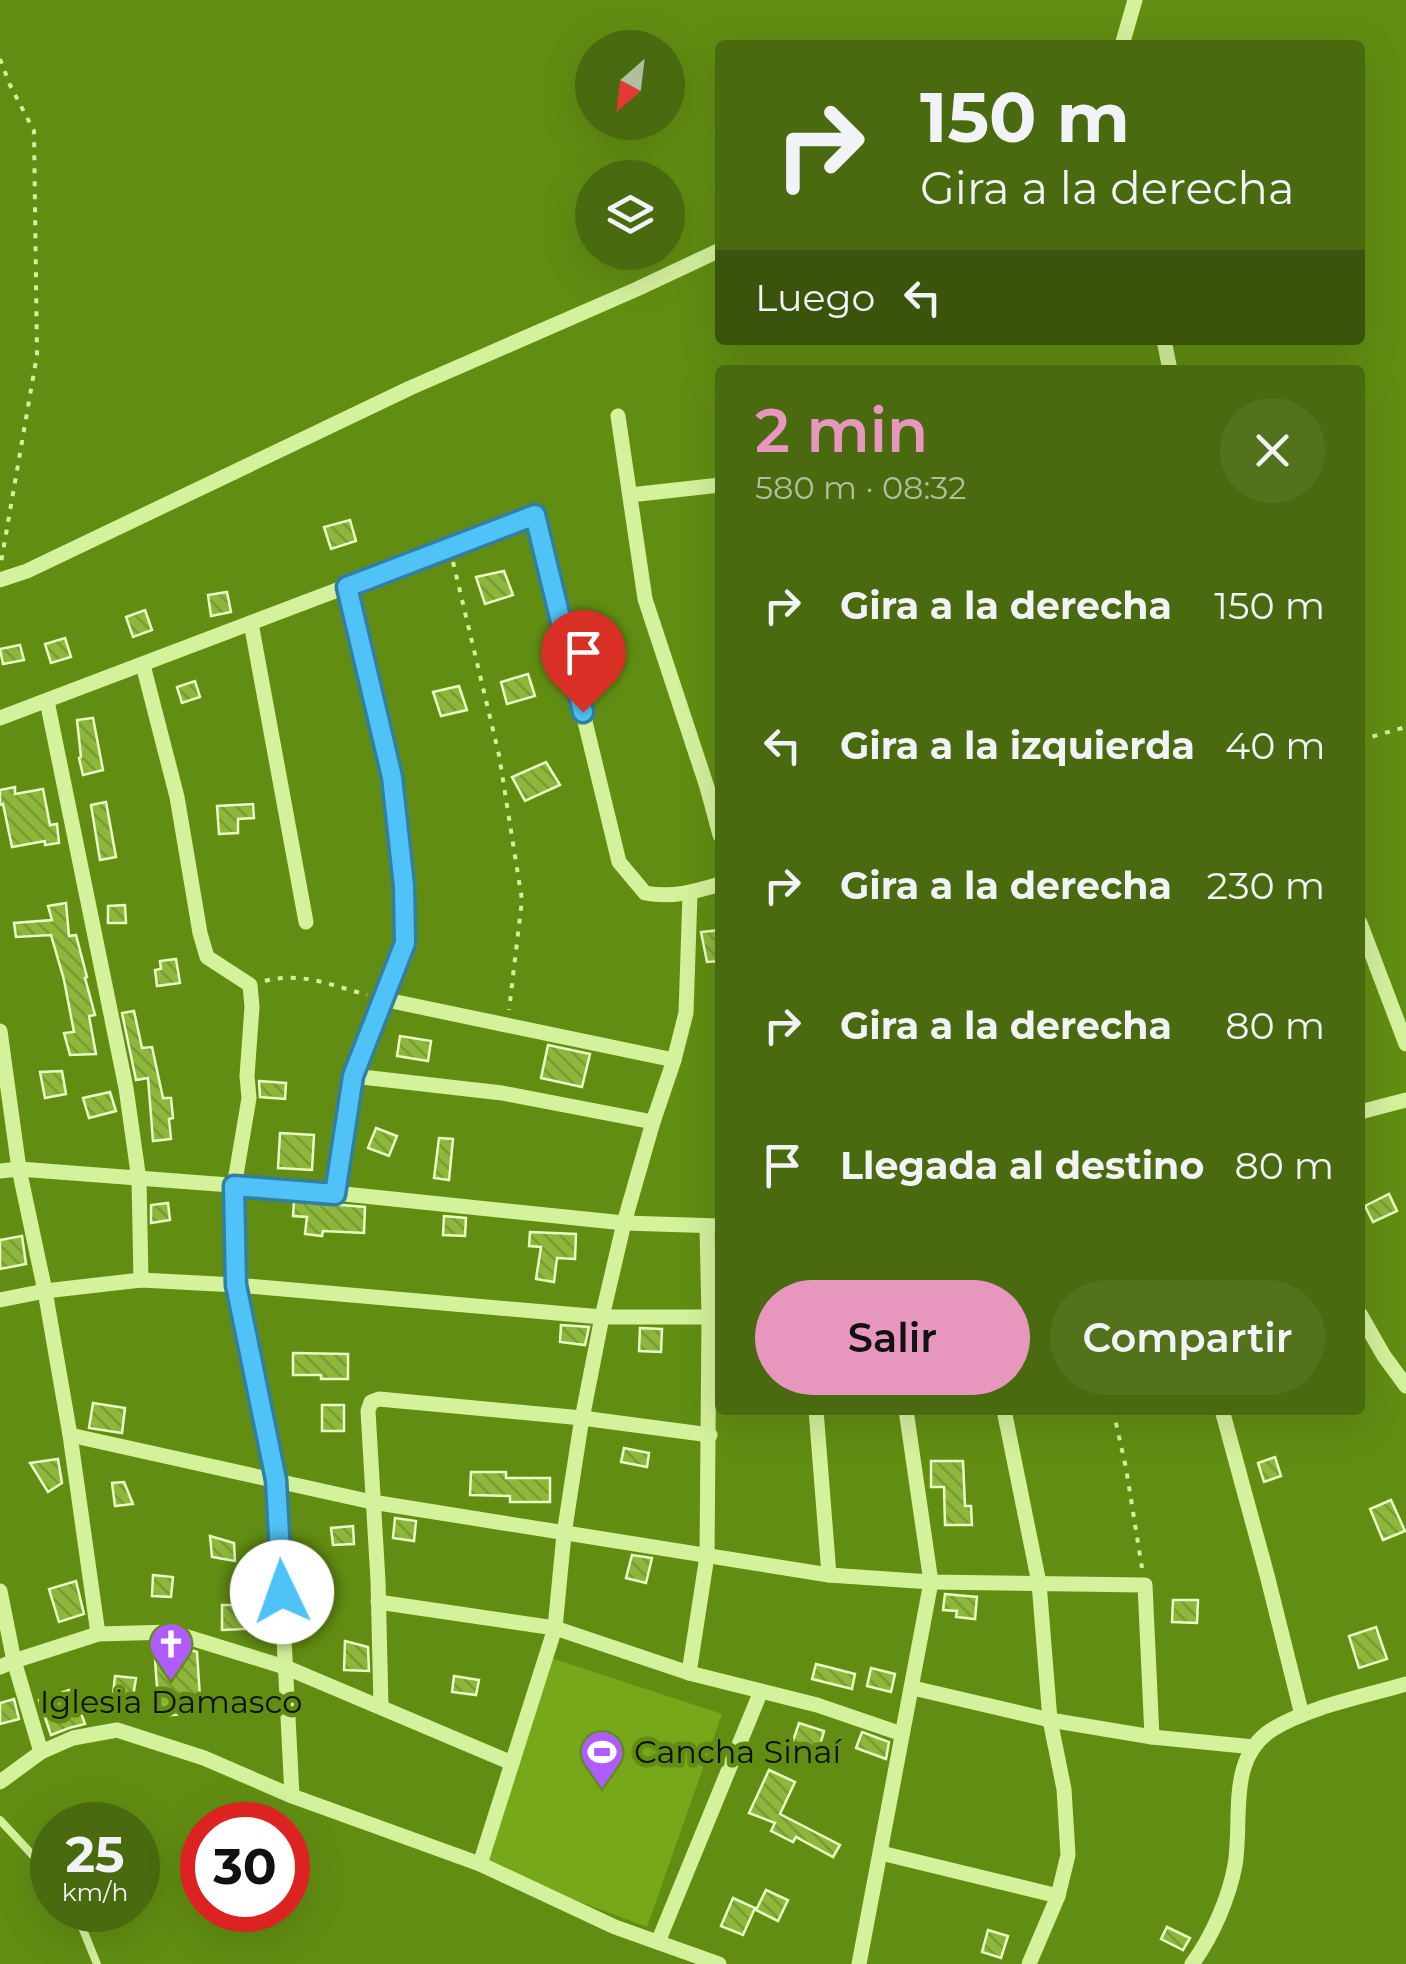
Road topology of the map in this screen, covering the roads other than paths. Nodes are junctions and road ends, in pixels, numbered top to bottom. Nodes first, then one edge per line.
1 (1135, 0) edge
2 (1123, 40) edge
3 (715, 252) edge
4 (618, 416) dead end
5 (715, 486) edge
6 (630, 494) junction
7 (0, 580) edge
8 (347, 587) junction
9 (252, 623) junction
10 (142, 665) junction
11 (47, 701) junction
12 (0, 718) edge
13 (714, 786) edge
14 (715, 886) edge
15 (690, 894) junction
16 (306, 922) dead end
17 (1365, 936) edge
18 (382, 999) junction
19 (0, 1031) edge
20 (1406, 1044) edge
21 (674, 1060) junction
22 (353, 1076) junction
23 (1406, 1100) edge
24 (1365, 1111) edge
25 (653, 1122) junction
26 (19, 1170) junction
27 (0, 1171) edge
28 (139, 1180) junction
29 (234, 1186) junction
30 (335, 1194) junction
31 (624, 1223) junction
32 (714, 1227) edge
33 (142, 1280) junction
34 (236, 1285) junction
35 (45, 1291) junction
36 (0, 1300) edge
37 (602, 1316) junction
38 (709, 1317) junction
39 (1365, 1323) edge
40 (1406, 1386) edge
41 (816, 1415) edge
42 (907, 1415) edge
43 (1005, 1415) edge
44 (1223, 1415) edge
45 (582, 1418) junction
46 (70, 1435) junction
47 (710, 1435) junction
48 (276, 1480) junction
49 (372, 1502) junction
50 (564, 1534) junction
51 (707, 1556) junction
52 (829, 1574) junction
53 (931, 1582) junction
54 (1039, 1583) junction
55 (0, 1590) edge
56 (378, 1602) junction
57 (554, 1628) junction
58 (98, 1634) junction
59 (7, 1664) edge
60 (285, 1667) junction
61 (688, 1673) junction
62 (1406, 1684) edge
63 (913, 1688) junction
64 (762, 1692) junction
65 (381, 1708) junction
66 (1302, 1715) junction
67 (1050, 1720) junction
68 (902, 1734) junction
69 (1152, 1737) junction
70 (1254, 1747) junction
71 (42, 1752) junction
72 (512, 1764) junction
73 (0, 1782) edge
74 (292, 1796) junction
75 (0, 1820) edge
76 (30, 1852) edge
77 (880, 1853) junction
78 (480, 1864) junction
79 (1058, 1896) junction
80 (84, 1932) edge
81 (658, 1942) junction
82 (96, 1964) edge
83 (718, 1964) edge
84 (859, 1964) edge
85 (1028, 1964) edge
86 (1192, 1964) edge

1 - 2 street
3 - 7 street
4 - 6 street
5 - 6 street
6 - 13 street
8 - 9 street
8 - 15 street
8 - 18 street
9 - 10 street
9 - 16 street
10 - 11 street
10 - 29 street
11 - 12 street
11 - 28 street
14 - 15 street
15 - 21 street
17 - 20 street
18 - 21 street
18 - 22 street
19 - 26 street
21 - 25 street
22 - 25 street
22 - 30 street
23 - 24 street
25 - 31 street
26 - 27 street
26 - 28 street
26 - 35 street
28 - 29 street
28 - 33 street
29 - 30 street
29 - 34 street
30 - 31 street
31 - 32 street
31 - 37 street
32 - 38 street
33 - 34 street
33 - 35 street
34 - 37 street
34 - 48 street
35 - 36 street
35 - 46 street
37 - 38 street
37 - 45 street
38 - 47 street
39 - 40 street
41 - 52 street
42 - 53 street
43 - 54 street
44 - 66 street
45 - 47 street
45 - 49 street
45 - 50 street
46 - 48 street
46 - 58 street
47 - 51 street
48 - 49 street
48 - 60 street
49 - 50 street
49 - 56 street
50 - 51 street
50 - 57 street
51 - 52 street
51 - 61 street
52 - 53 street
53 - 54 street
53 - 63 street
54 - 67 street
54 - 69 street
55 - 59 street
56 - 57 street
56 - 65 street
57 - 61 street
57 - 72 street
58 - 59 street
58 - 60 street
59 - 71 street
60 - 65 street
60 - 74 street
61 - 64 street
62 - 66 street
63 - 67 street
63 - 68 street
64 - 68 street
64 - 81 street
65 - 72 street
66 - 70 street
67 - 69 street
67 - 79 street
68 - 77 street
69 - 70 street
70 - 86 street
71 - 73 street
71 - 74 street
72 - 78 street
74 - 78 street
75 - 76 lane
77 - 79 street
77 - 84 street
78 - 81 street
79 - 85 street
80 - 82 lane
81 - 83 street

